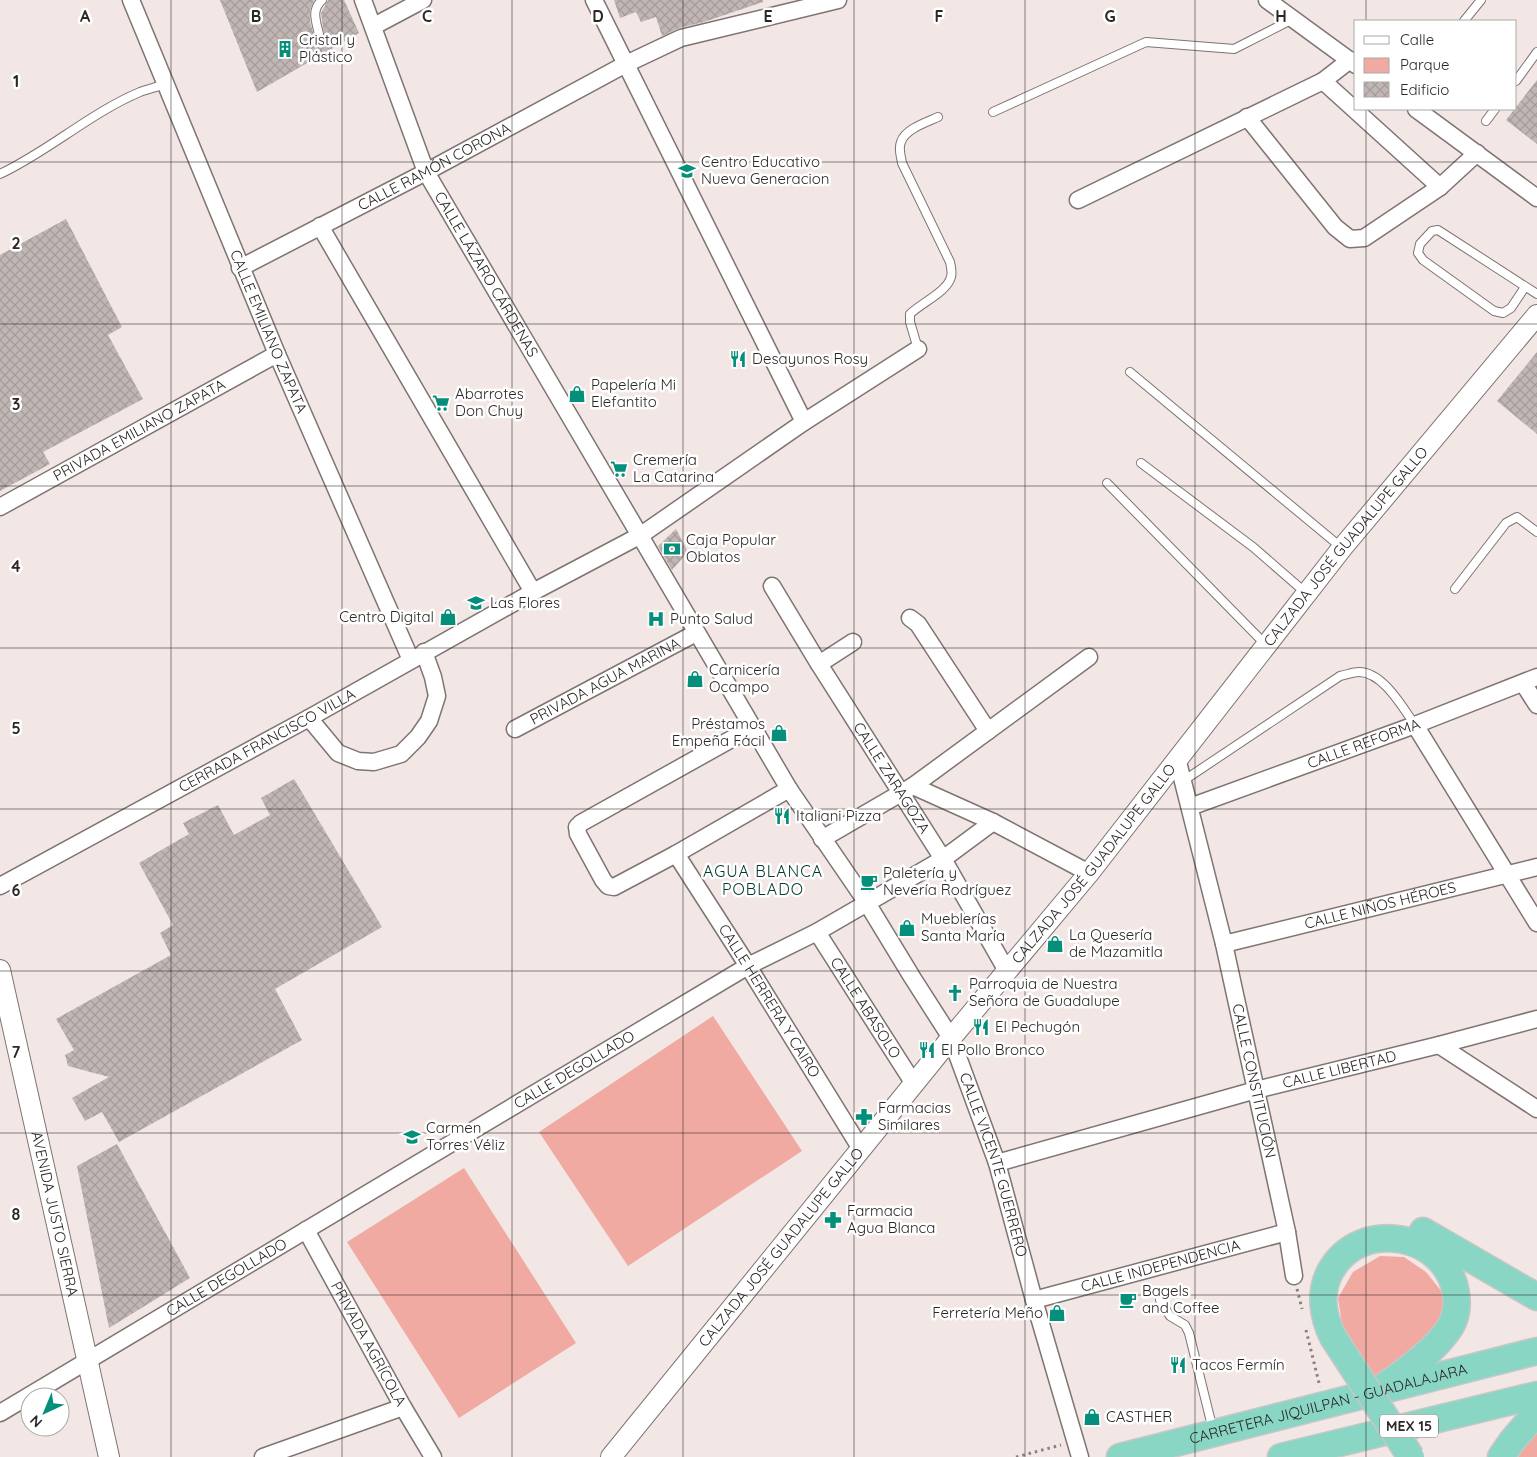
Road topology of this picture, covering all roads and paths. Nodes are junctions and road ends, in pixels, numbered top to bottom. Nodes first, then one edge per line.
1 (131, 0) edge
2 (322, 0) edge
3 (363, 0) edge
4 (424, 0) edge
5 (594, 0) edge
6 (838, 0) edge
7 (1267, 0) edge
8 (1481, 0) edge
9 (1293, 19) junction
10 (1465, 20) edge
11 (374, 26) junction
12 (318, 34) dead end
13 (1537, 52) edge
14 (1353, 62) edge
15 (626, 64) junction
16 (1517, 80) edge
17 (1323, 81) junction
18 (165, 84) junction
19 (1354, 109) edge
20 (1355, 110) edge
21 (1417, 110) edge
22 (1494, 110) edge
23 (993, 112) dead end
24 (938, 116) dead end
25 (1247, 117) junction
26 (1486, 121) dead end
27 (1478, 154) junction
28 (426, 172) junction
29 (0, 174) edge
30 (1440, 187) junction
31 (1537, 198) edge
32 (1078, 200) dead end
33 (320, 226) junction
34 (240, 268) junction
35 (1525, 287) junction
36 (1537, 294) edge
37 (1537, 315) edge
38 (918, 349) joint
39 (277, 354) junction
40 (1130, 372) dead end
41 (804, 422) junction
42 (1141, 463) dead end
43 (1106, 483) dead end
44 (0, 507) edge
45 (1537, 532) edge
46 (641, 536) junction
47 (1342, 548) junction
48 (772, 586) dead end
49 (1455, 589) dead end
50 (533, 592) junction
51 (1306, 593) junction
52 (910, 618) dead end
53 (696, 633) junction
54 (853, 642) dead end
55 (1266, 644) junction
56 (417, 656) junction
57 (1089, 657) dead end
58 (819, 664) junction
59 (1530, 680) edge
60 (1537, 705) edge
61 (309, 718) junction
62 (1415, 725) junction
63 (753, 727) junction
64 (515, 729) dead end
65 (988, 731) junction
66 (1177, 758) junction
67 (1183, 781) junction
68 (789, 789) junction
69 (907, 790) junction
70 (1190, 806) junction
71 (993, 822) junction
72 (822, 839) junction
73 (676, 854) junction
74 (943, 859) junction
75 (1537, 868) edge
76 (1089, 873) junction
77 (1506, 875) junction
78 (0, 886) edge
79 (867, 903) junction
80 (1537, 923) edge
81 (817, 932) junction
82 (1224, 944) junction
83 (748, 966) junction
84 (0, 970) edge
85 (1007, 971) junction
86 (1537, 1018) edge
87 (6, 1028) edge
88 (951, 1038) junction
89 (1439, 1045) junction
90 (914, 1084) junction
91 (1256, 1090) junction
92 (1537, 1109) edge
93 (861, 1149) junction
94 (997, 1163) junction
95 (306, 1230) junction
96 (1287, 1232) junction
97 (1294, 1276) joint
98 (1537, 1297) edge
99 (1034, 1300) junction
100 (1160, 1300) dead end
101 (1302, 1313) dead end
102 (1305, 1322) dead end
103 (1328, 1341) junction
104 (1537, 1351) edge
105 (87, 1361) junction
106 (1374, 1393) junction
107 (1537, 1395) edge
108 (1324, 1406) junction
109 (403, 1407) junction
110 (1537, 1412) edge
111 (0, 1414) edge
112 (1214, 1433) junction
113 (1076, 1440) junction
114 (109, 1457) edge
115 (263, 1457) edge
116 (433, 1457) edge
117 (611, 1457) edge
118 (1016, 1457) edge
119 (1080, 1457) edge
120 (1120, 1457) edge
121 (1281, 1457) edge
122 (1393, 1457) edge
123 (1411, 1457) edge
124 (1501, 1457) edge

1 - 18 street, CALLE EMILIANO ZAPATA
2 - 12 lane
3 - 11 street, CALLE LÁZARO CÁRDENAS
4 - 11 street
5 - 15 street
6 - 15 street, CALLE RAMÓN CORONA
7 - 9 street
8 - 10 lane
9 - 14 street
9 - 23 lane
11 - 28 street, CALLE LÁZARO CÁRDENAS
13 - 16 lane
14 - 17 street
15 - 28 street, CALLE RAMÓN CORONA
15 - 41 street
17 - 19 street
17 - 25 street
18 - 29 lane
18 - 34 street, CALLE EMILIANO ZAPATA
20 - 30 street
21 - 27 street
22 - 26 lane
24 - 38 lane
25 - 30 street
25 - 32 street
27 - 30 street
27 - 31 street
28 - 33 street, CALLE RAMÓN CORONA
28 - 46 street, CALLE LÁZARO CÁRDENAS
33 - 34 street, CALLE RAMÓN CORONA
33 - 50 street
34 - 39 street, CALLE EMILIANO ZAPATA
35 - 35 lane
35 - 36 lane
37 - 47 street, CALZADA JOSÉ GUADALUPE GALLO
38 - 41 street, CERRADA FRANCISCO VILLA
39 - 44 street, PRIVADA EMILIANO ZAPATA
39 - 56 street, CALLE EMILIANO ZAPATA
40 - 47 lane
41 - 46 street, CERRADA FRANCISCO VILLA
42 - 51 lane
43 - 55 lane
45 - 49 lane
46 - 50 street, CERRADA FRANCISCO VILLA
46 - 53 street, CALLE VICENTE GUERRERO
47 - 51 street, CALZADA JOSÉ GUADALUPE GALLO
48 - 58 street, CALLE ZARAGOZA
50 - 56 street, CERRADA FRANCISCO VILLA
51 - 55 street, CALZADA JOSÉ GUADALUPE GALLO
52 - 65 street
53 - 63 street, CALLE VICENTE GUERRERO
53 - 64 street, PRIVADA AGUA MARINA
54 - 58 street
55 - 66 street, CALZADA JOSÉ GUADALUPE GALLO
56 - 61 street, CERRADA FRANCISCO VILLA
56 - 61 street, CALLE EMILIANO ZAPATA
57 - 65 street
58 - 69 street, CALLE ZARAGOZA
59 - 60 street
59 - 62 street, CALLE REFORMA
61 - 78 street, CERRADA FRANCISCO VILLA
62 - 67 lane
62 - 70 street, CALLE REFORMA
62 - 77 street
63 - 68 street, CALLE VICENTE GUERRERO
63 - 73 street
65 - 69 street
66 - 67 street, CALLE CONSTITUCIÓN
66 - 76 street, CALZADA JOSÉ GUADALUPE GALLO
67 - 70 street, CALLE CONSTITUCIÓN
68 - 72 street, CALLE VICENTE GUERRERO
68 - 73 street
69 - 71 street
69 - 72 street
69 - 74 street, CALLE ZARAGOZA
70 - 82 street, CALLE CONSTITUCIÓN
71 - 74 street, CALLE DEGOLLADO
71 - 76 street
72 - 79 street, CALLE VICENTE GUERRERO
73 - 83 street, CALLE HERRERA Y CAIRO
74 - 79 street, CALLE DEGOLLADO
74 - 85 street, CALLE ZARAGOZA
75 - 77 street, CALLE NIÑOS HÉROES
76 - 85 street, CALZADA JOSÉ GUADALUPE GALLO
77 - 80 street
77 - 82 street, CALLE NIÑOS HÉROES
79 - 81 street, CALLE DEGOLLADO
79 - 88 street, CALLE VICENTE GUERRERO
81 - 83 street, CALLE DEGOLLADO
81 - 90 street, CALLE ABASOLO
82 - 91 street, CALLE CONSTITUCIÓN
83 - 93 street, CALLE HERRERA Y CAIRO
83 - 95 street, CALLE DEGOLLADO
84 - 87 street, AVENIDA JUSTO SIERRA
85 - 88 street, CALZADA JOSÉ GUADALUPE GALLO
86 - 89 street, CALLE LIBERTAD
87 - 105 street, AVENIDA JUSTO SIERRA
88 - 90 street, CALZADA JOSÉ GUADALUPE GALLO
88 - 94 street, CALLE VICENTE GUERRERO
89 - 91 street, CALLE LIBERTAD
89 - 92 street
90 - 93 street, CALZADA JOSÉ GUADALUPE GALLO
91 - 94 street, CALLE LIBERTAD
91 - 96 street, CALLE CONSTITUCIÓN
93 - 117 street, CALZADA JOSÉ GUADALUPE GALLO
94 - 99 street, CALLE VICENTE GUERRERO
95 - 105 street, CALLE DEGOLLADO
95 - 109 street, PRIVADA AGRÍCOLA
96 - 97 street, CALLE CONSTITUCIÓN
96 - 99 street, CALLE INDEPENDENCIA
97 - 101 path
98 - 103 highway
99 - 113 street, CALLE VICENTE GUERRERO
100 - 112 lane
102 - 108 path
103 - 106 highway
103 - 122 highway
103 - 123 highway, bridge
104 - 106 highway, CARRETERA JIQUILPAN - GUADALAJARA / MEX 15
105 - 111 street, CALLE DEGOLLADO
105 - 114 street, AVENIDA JUSTO SIERRA
106 - 108 highway, CARRETERA JIQUILPAN - GUADALAJARA / MEX 15
107 - 121 highway, MEX 15
108 - 112 highway, CARRETERA JIQUILPAN - GUADALAJARA / MEX 15
109 - 115 street
109 - 116 street, PRIVADA AGRÍCOLA
110 - 124 highway
112 - 120 highway, CARRETERA JIQUILPAN - GUADALAJARA / MEX 15
113 - 118 path
113 - 119 street, CALLE VICENTE GUERRERO

